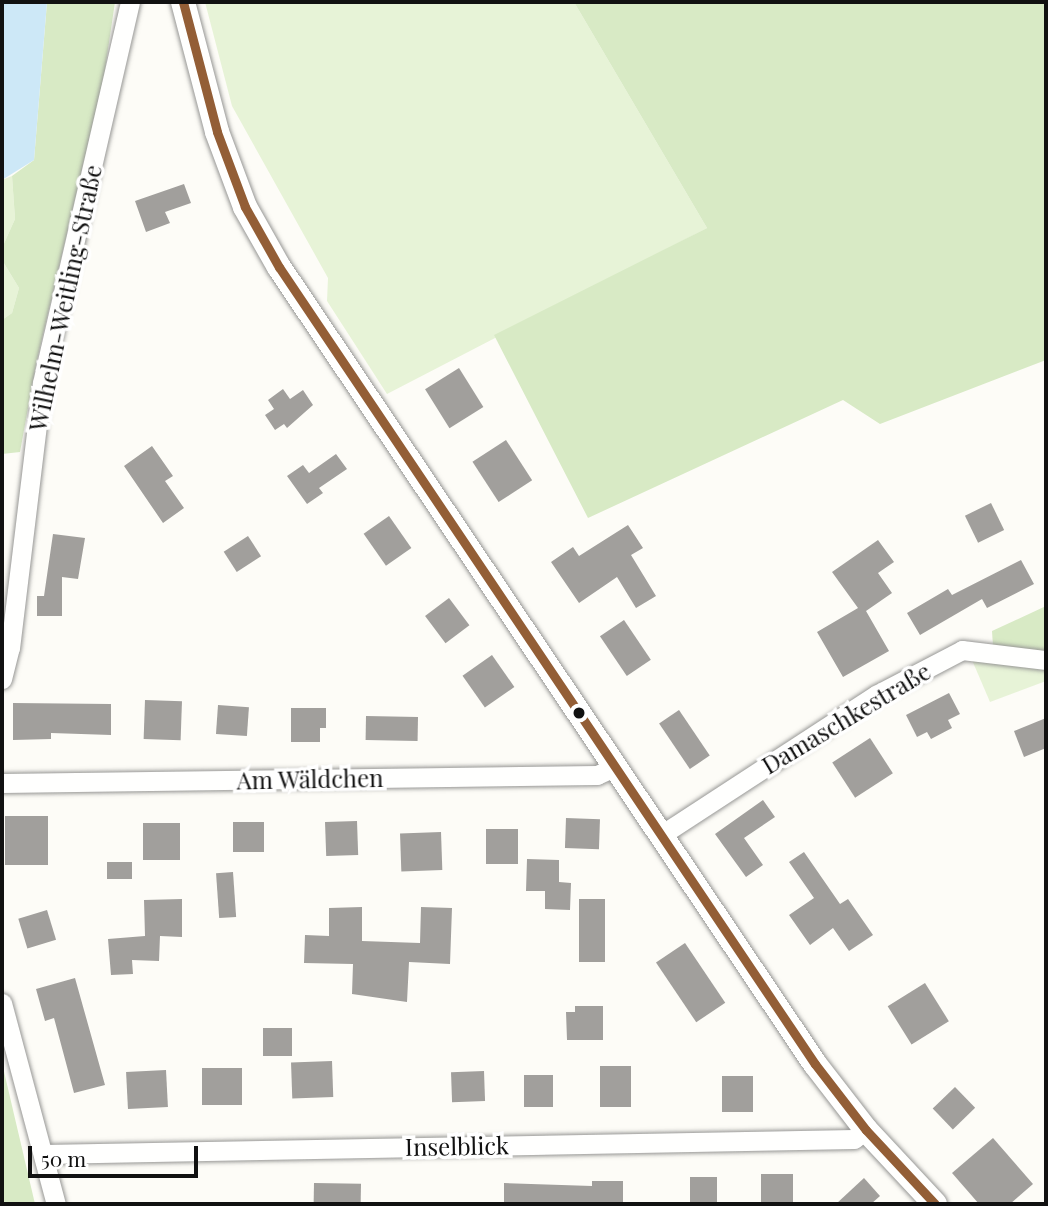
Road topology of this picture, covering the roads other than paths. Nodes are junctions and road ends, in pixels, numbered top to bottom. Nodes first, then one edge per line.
1 (130, 2) edge
2 (183, 2) edge
3 (1046, 660) edge
4 (2, 679) edge
5 (616, 766) junction
6 (2, 783) edge
7 (661, 835) junction
8 (2, 1003) edge
9 (866, 1130) junction
10 (44, 1154) junction
11 (56, 1204) edge
12 (935, 1204) edge

1 - 4 street, Wilhelm-Weitling-Straße
2 - 5 street
3 - 7 street, Damaschkestraße
5 - 6 street, Am Wäldchen
5 - 7 street
7 - 9 street
8 - 10 street
9 - 10 street, Inselblick
9 - 12 street
10 - 11 street

